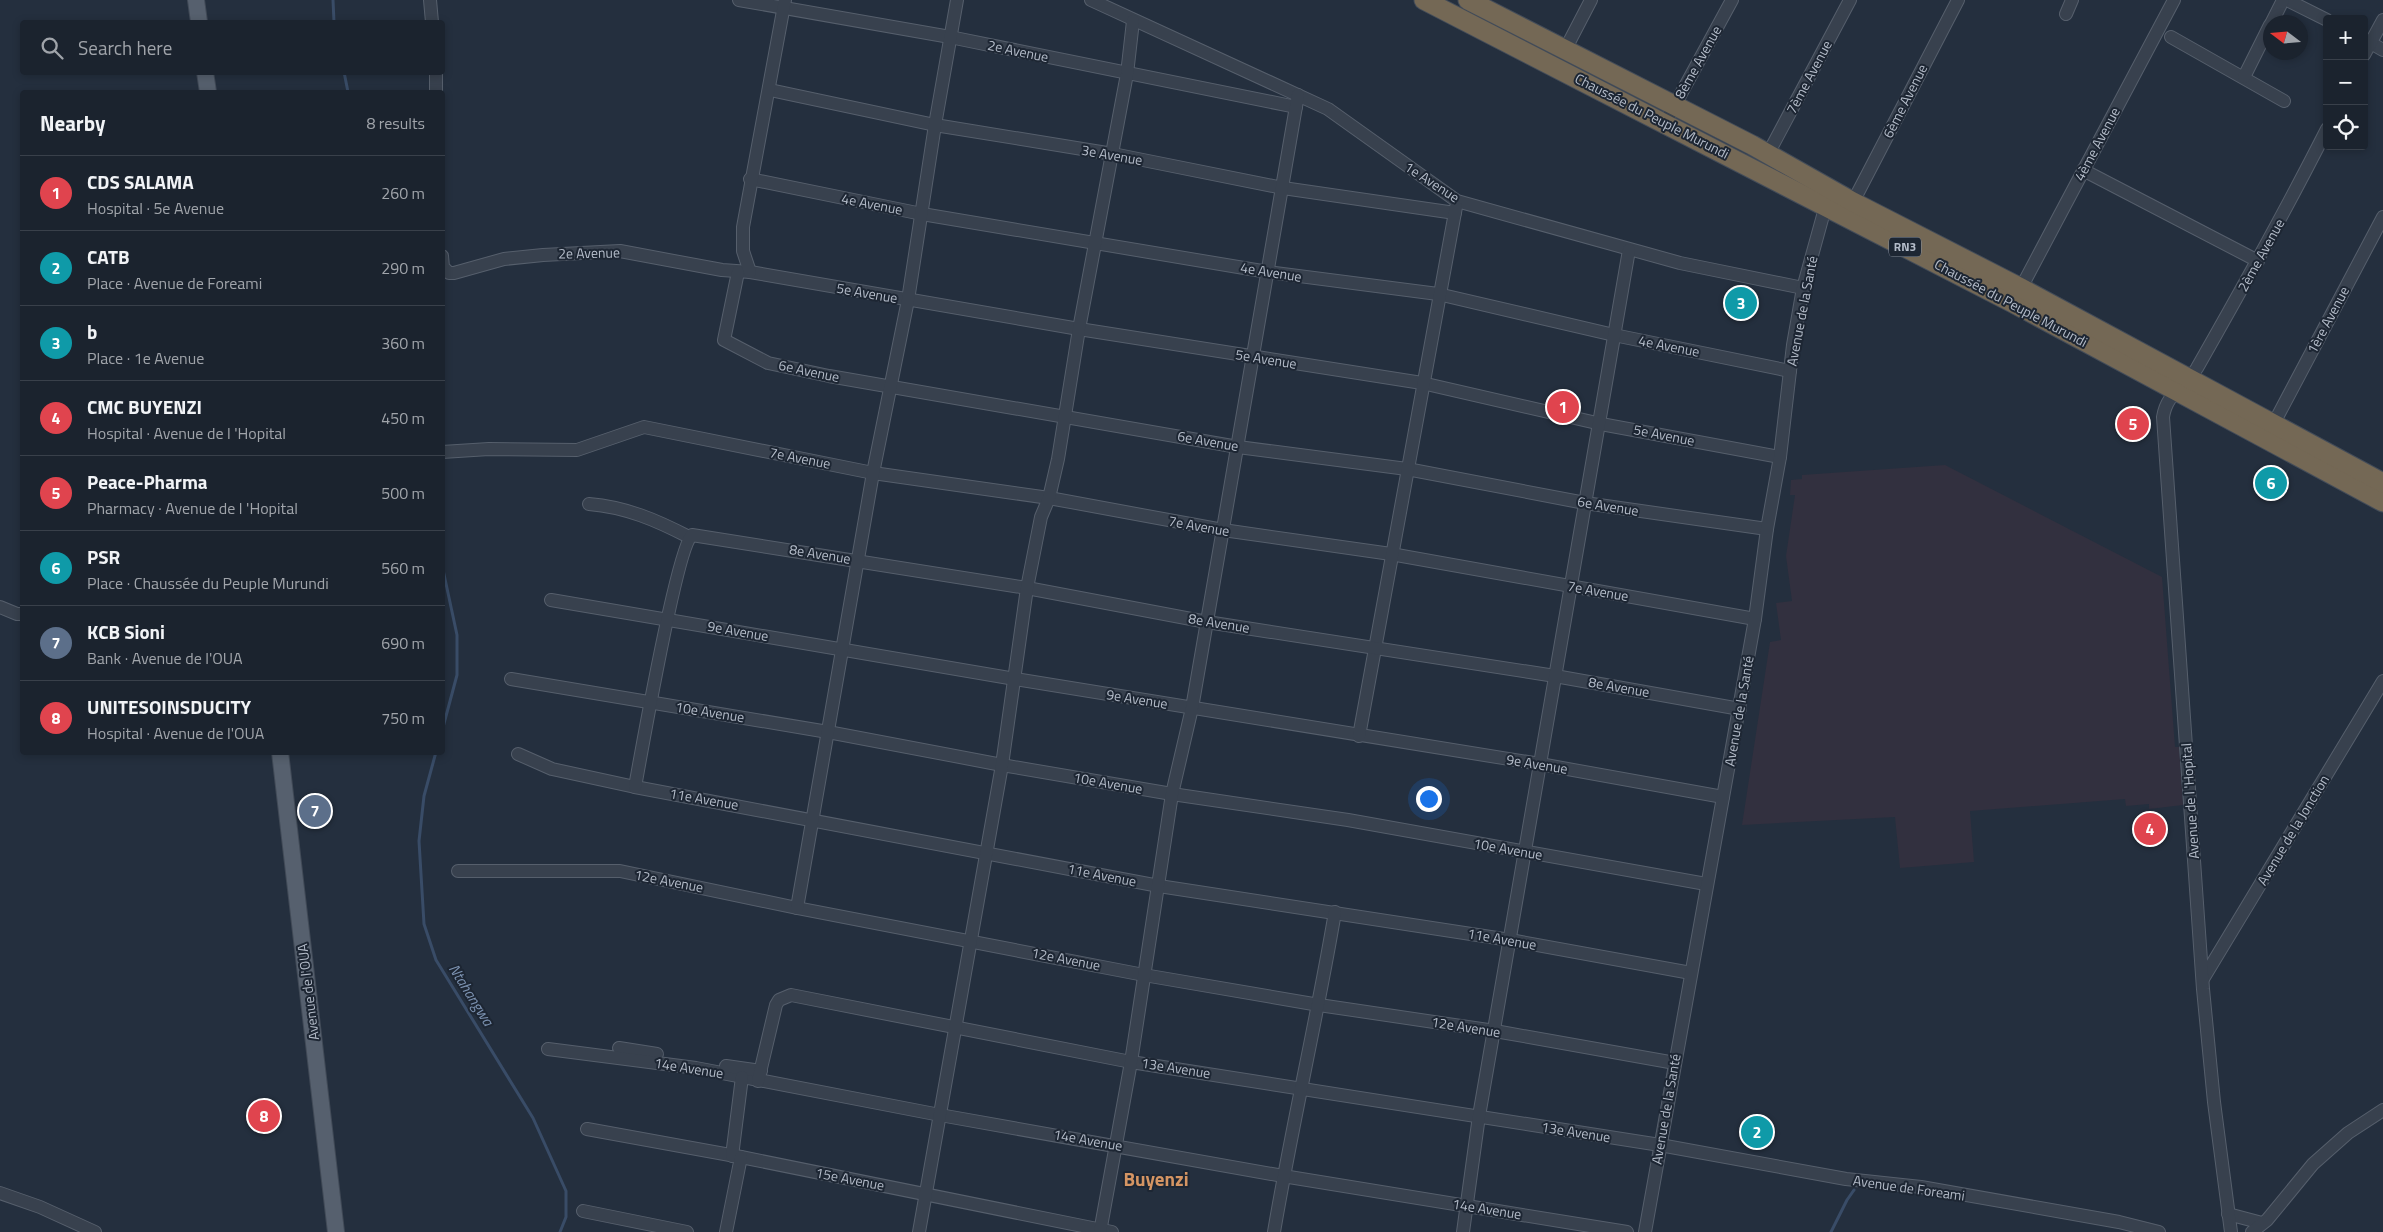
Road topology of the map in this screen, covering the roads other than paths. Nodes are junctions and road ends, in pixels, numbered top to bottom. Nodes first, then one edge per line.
1 (196, 0) edge
2 (430, 0) edge
3 (739, 0) edge
4 (957, 0) edge
5 (1091, 0) edge
6 (1424, 0) edge
7 (1468, 0) edge
8 (1591, 0) edge
9 (1732, 0) edge
10 (1850, 0) edge
11 (1958, 0) edge
12 (2072, 0) edge
13 (2174, 0) edge
14 (2285, 0) edge
15 (785, 4) edge
16 (2066, 14) dead end
17 (2276, 15) edge
18 (2323, 18) edge
19 (199, 20) edge
20 (432, 20) edge
21 (2383, 20) edge
22 (1133, 21) junction
23 (950, 37) junction
24 (2171, 37) dead end
25 (2263, 40) edge
26 (2368, 40) edge
27 (2368, 42) edge
28 (1565, 50) junction
29 (2383, 50) edge
30 (1127, 74) junction
31 (205, 75) edge
32 (436, 75) edge
33 (2244, 77) junction
34 (208, 90) edge
35 (436, 90) edge
36 (770, 90) junction
37 (1297, 101) junction
38 (2284, 101) dead end
39 (1675, 105) junction
40 (935, 124) junction
41 (1664, 125) junction
42 (2323, 137) edge
43 (1113, 154) junction
44 (1768, 154) junction
45 (2084, 170) junction
46 (750, 179) junction
47 (1283, 188) junction
48 (1828, 198) junction
49 (1853, 202) junction
50 (1456, 207) junction
51 (922, 214) junction
52 (2383, 217) edge
53 (1096, 242) junction
54 (1629, 250) junction
55 (2258, 261) junction
56 (445, 269) edge
57 (744, 272) junction
58 (1268, 272) junction
59 (1803, 288) junction
60 (2021, 288) junction
61 (1438, 294) junction
62 (908, 300) junction
63 (1079, 329) junction
64 (1614, 336) junction
65 (1254, 358) junction
66 (1790, 371) junction
67 (1422, 384) junction
68 (2184, 385) junction
69 (890, 387) junction
70 (1066, 417) junction
71 (2274, 423) junction
72 (1601, 424) junction
73 (1238, 447) junction
74 (445, 452) edge
75 (1780, 457) junction
76 (1407, 469) junction
77 (873, 473) junction
78 (2383, 483) edge
79 (1049, 498) junction
80 (2383, 502) edge
81 (1585, 503) junction
82 (589, 504) dead end
83 (1767, 529) junction
84 (1223, 530) junction
85 (694, 536) junction
86 (1391, 554) junction
87 (858, 560) junction
88 (1570, 586) junction
89 (1027, 588) junction
90 (551, 600) dead end
91 (0, 607) edge
92 (20, 614) edge
93 (668, 619) junction
94 (1755, 619) junction
95 (1208, 622) junction
96 (1375, 647) junction
97 (843, 648) junction
98 (1555, 676) junction
99 (511, 679) dead end
100 (1015, 679) junction
101 (2383, 681) edge
102 (650, 703) junction
103 (1192, 708) junction
104 (1740, 708) junction
105 (828, 732) junction
106 (1359, 736) junction
107 (518, 754) dead end
108 (280, 755) edge
109 (1540, 764) junction
110 (1002, 765) junction
111 (635, 787) junction
112 (1172, 794) junction
113 (1723, 797) junction
114 (814, 819) junction
115 (1525, 852) junction
116 (986, 853) junction
117 (458, 871) dead end
118 (1706, 884) junction
119 (1158, 886) junction
120 (797, 908) junction
121 (1335, 912) junction
122 (970, 940) junction
123 (1510, 940) junction
124 (1691, 973) junction
125 (1144, 975) junction
126 (2203, 979) junction
127 (1319, 1005) junction
128 (956, 1028) junction
129 (1495, 1031) junction
130 (619, 1048) dead end
131 (548, 1049) dead end
132 (1131, 1062) junction
133 (1675, 1063) junction
134 (759, 1076) junction
135 (742, 1077) junction
136 (1302, 1087) junction
137 (2383, 1110) edge
138 (940, 1115) junction
139 (1479, 1116) junction
140 (586, 1129) dead end
141 (1116, 1145) junction
142 (1660, 1145) junction
143 (737, 1156) junction
144 (1283, 1176) junction
145 (0, 1193) edge
146 (926, 1194) junction
147 (1467, 1206) junction
148 (583, 1211) dead end
149 (2228, 1214) junction
150 (2264, 1225) edge
151 (1104, 1231) edge
152 (96, 1232) edge
153 (336, 1232) edge
154 (687, 1232) edge
155 (726, 1232) edge
156 (919, 1232) edge
157 (1274, 1232) edge
158 (1462, 1232) edge
159 (1627, 1232) edge
160 (1645, 1232) edge
161 (2159, 1232) edge
162 (2230, 1232) edge
163 (2252, 1232) edge

1 - 19 main road
2 - 20 street
3 - 15 street, 2e Avenue
4 - 23 street
5 - 22 street, 1e Avenue
6 - 41 highway, Chaussée du Peuple Murundi / RN3
7 - 28 highway, Chaussée du Peuple Murundi / RN3
8 - 28 street
9 - 39 street, 8ème Avenue
10 - 44 street, 7ème Avenue
11 - 49 street, 6ème Avenue
12 - 16 street
13 - 45 street, 4ème Avenue
14 - 17 street
14 - 18 street
15 - 23 street, 2e Avenue
15 - 36 street
21 - 26 street
22 - 30 street
22 - 37 street, 1e Avenue
23 - 30 street, 2e Avenue
23 - 40 street
24 - 33 street
25 - 33 street
27 - 29 street
28 - 39 highway, Chaussée du Peuple Murundi / RN3
30 - 37 street, 2e Avenue
30 - 43 street
31 - 34 main road
32 - 35 street
33 - 38 street
36 - 40 street, 3e Avenue
36 - 46 street
37 - 47 street
37 - 50 street, 1e Avenue
39 - 41 street, 8ème Avenue
39 - 44 highway, Chaussée du Peuple Murundi / RN3
40 - 43 street, 3e Avenue
40 - 51 street
41 - 48 highway, Chaussée du Peuple Murundi / RN3
42 - 55 street, 2ème Avenue
43 - 47 street, 3e Avenue
43 - 53 street
44 - 48 highway, Chaussée du Peuple Murundi / RN3
45 - 55 street
45 - 60 street, 4ème Avenue
46 - 51 street, 4e Avenue
46 - 57 street
47 - 50 street, 3e Avenue
47 - 58 street
48 - 49 highway, Chaussée du Peuple Murundi / RN3
48 - 59 street, Avenue de la Santé
48 - 68 highway, Chaussée du Peuple Murundi / RN3
49 - 60 highway, Chaussée du Peuple Murundi / RN3
50 - 54 street, 1e Avenue
50 - 61 street
51 - 53 street, 4e Avenue
51 - 62 street
52 - 71 street, 1ère Avenue
53 - 58 street, 4e Avenue
53 - 63 street
54 - 59 street, 1e Avenue
54 - 64 street
55 - 68 street, 2ème Avenue
56 - 57 street, 2e Avenue
57 - 62 street, 5e Avenue
57 - 69 street, 6e Avenue
58 - 61 street, 4e Avenue
58 - 65 street
59 - 66 street, Avenue de la Santé
60 - 68 highway, Chaussée du Peuple Murundi / RN3
61 - 64 street, 4e Avenue
61 - 67 street
62 - 63 street, 5e Avenue
62 - 69 street
63 - 65 street, 5e Avenue
63 - 70 street
64 - 66 street, 4e Avenue
64 - 72 street
65 - 67 street, 5e Avenue
65 - 73 street
66 - 75 street, Avenue de la Santé
67 - 72 street, 5e Avenue
67 - 76 street
68 - 71 highway, Chaussée du Peuple Murundi / RN3
68 - 80 highway, Chaussée du Peuple Murundi / RN3
68 - 126 street, Avenue de l 'Hopital
69 - 70 street, 6e Avenue
69 - 77 street
70 - 73 street, 6e Avenue
70 - 79 street
71 - 78 highway, Chaussée du Peuple Murundi / RN3
72 - 75 street, 5e Avenue
72 - 81 street
73 - 76 street, 6e Avenue
73 - 84 street
74 - 77 street, 7e Avenue
75 - 83 street, Avenue de la Santé
76 - 81 street, 6e Avenue
76 - 86 street
77 - 79 street, 7e Avenue
77 - 87 street
79 - 84 street, 7e Avenue
79 - 89 street
81 - 83 street, 6e Avenue
81 - 88 street
82 - 85 street, 8e Avenue
83 - 94 street, Avenue de la Santé
84 - 86 street, 7e Avenue
84 - 95 street
85 - 87 street, 8e Avenue
85 - 93 street
86 - 88 street, 7e Avenue
86 - 96 street
87 - 89 street, 8e Avenue
87 - 97 street
88 - 94 street, 7e Avenue
88 - 98 street
89 - 95 street, 8e Avenue
89 - 100 street
90 - 93 street, 9e Avenue
91 - 92 street
93 - 97 street, 9e Avenue
93 - 102 street
94 - 104 street, Avenue de la Santé
95 - 96 street, 8e Avenue
95 - 103 street
96 - 98 street, 8e Avenue
96 - 106 street
97 - 100 street, 9e Avenue
97 - 105 street
98 - 104 street, 8e Avenue
98 - 109 street
99 - 102 street, 10e Avenue
100 - 103 street, 9e Avenue
100 - 110 street
101 - 126 street, Avenue de la Jonction
102 - 105 street, 10e Avenue
102 - 111 street
103 - 106 street, 9e Avenue
103 - 112 street
104 - 113 street, Avenue de la Santé
105 - 110 street, 10e Avenue
105 - 114 street
106 - 109 street, 9e Avenue
107 - 111 street, 11e Avenue
108 - 153 main road, Avenue de l'OUA
109 - 113 street, 9e Avenue
109 - 115 street
110 - 112 street, 10e Avenue
110 - 116 street
111 - 114 street, 11e Avenue
112 - 115 street, 10e Avenue
112 - 119 street
113 - 118 street, Avenue de la Santé
114 - 116 street, 11e Avenue
114 - 120 street
115 - 118 street, 10e Avenue
115 - 123 street
116 - 119 street, 11e Avenue
116 - 122 street
117 - 120 street, 12e Avenue
118 - 124 street, Avenue de la Santé
119 - 121 street, 11e Avenue
119 - 125 street
120 - 122 street, 12e Avenue
121 - 123 street, 11e Avenue
121 - 127 street
122 - 125 street, 12e Avenue
122 - 128 street
123 - 124 street, 11e Avenue
123 - 129 street
124 - 133 street, Avenue de la Santé
125 - 127 street, 12e Avenue
125 - 132 street
126 - 149 street, Avenue de l 'Hopital
127 - 129 street, 12e Avenue
127 - 136 street
128 - 132 street, 13e Avenue
128 - 134 street, 13e Avenue
128 - 138 street
129 - 133 street, 12e Avenue
129 - 139 street
130 - 134 street
131 - 135 street, 14e Avenue
132 - 136 street, 13e Avenue
132 - 141 street
133 - 142 street, Avenue de la Santé
134 - 135 street, 14e Avenue
134 - 138 street, 14e Avenue
135 - 143 street
136 - 139 street, 13e Avenue
136 - 144 street
137 - 150 street
138 - 141 street, 14e Avenue
138 - 146 street
139 - 142 street, 13e Avenue
139 - 147 street
140 - 143 street, 15e Avenue
141 - 144 street, 14e Avenue
141 - 151 street
142 - 160 street, Avenue de la Santé
142 - 161 street, Avenue de Foreami
143 - 146 street, 15e Avenue
143 - 155 street
144 - 147 street, 14e Avenue
144 - 157 street
145 - 152 street
146 - 151 street, 15e Avenue
146 - 156 street
147 - 158 street
147 - 159 street, 14e Avenue
148 - 154 street
149 - 150 street
149 - 162 street, Avenue de l 'Hopital
150 - 163 street

